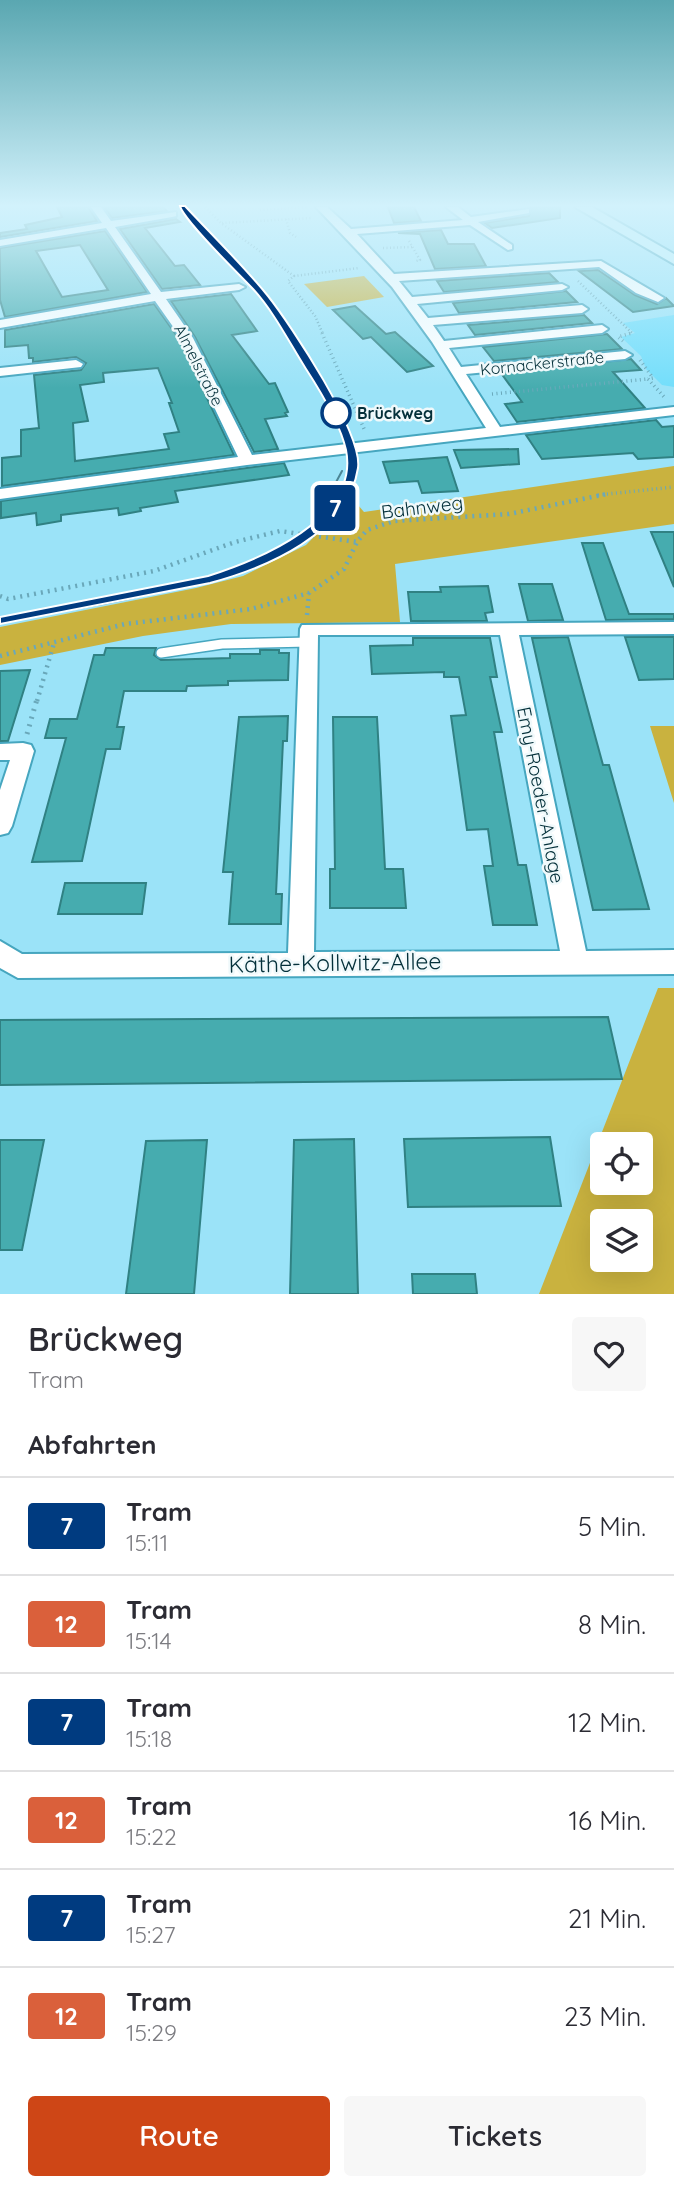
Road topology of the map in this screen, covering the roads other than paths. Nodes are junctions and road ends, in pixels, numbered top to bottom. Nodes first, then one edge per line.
1 (140, 267) edge
2 (382, 267) edge
3 (550, 267) edge
4 (606, 267) edge
5 (391, 278) junction
6 (239, 287) dead end
7 (562, 287) dead end
8 (161, 296) junction
9 (658, 298) dead end
10 (409, 301) junction
11 (582, 309) dead end
12 (426, 322) junction
13 (0, 324) edge
14 (602, 330) dead end
15 (442, 345) junction
16 (625, 355) dead end
17 (76, 364) dead end
18 (458, 371) junction
19 (0, 372) edge
20 (672, 407) edge
21 (496, 432) junction
22 (247, 460) junction
23 (0, 494) edge
24 (508, 628) junction
25 (674, 628) edge
26 (309, 636) junction
27 (161, 653) dead end
28 (0, 752) edge
29 (0, 826) edge
30 (0, 953) edge
31 (575, 961) junction
32 (674, 962) edge
33 (302, 963) junction

1 - 8 street, Almelstraße
2 - 5 street, Kornackerstraße
3 - 5 street
4 - 9 street
5 - 10 street, Kornackerstraße
6 - 8 street
7 - 10 street
8 - 13 street
8 - 22 street, Almelstraße
10 - 12 street, Kornackerstraße
11 - 12 street
12 - 15 street, Kornackerstraße
14 - 15 street, Kornackerstraße
15 - 18 street, Kornackerstraße
16 - 18 street, Kornackerstraße
17 - 19 street
18 - 21 street, Kornackerstraße
20 - 21 street
21 - 22 street
22 - 23 street
24 - 25 street
24 - 26 street
24 - 31 street, Emy-Roeder-Anlage
26 - 27 lane
26 - 33 street
28 - 29 street
30 - 33 street, Käthe-Kollwitz-Allee
31 - 32 street, Käthe-Kollwitz-Allee
31 - 33 street, Käthe-Kollwitz-Allee

